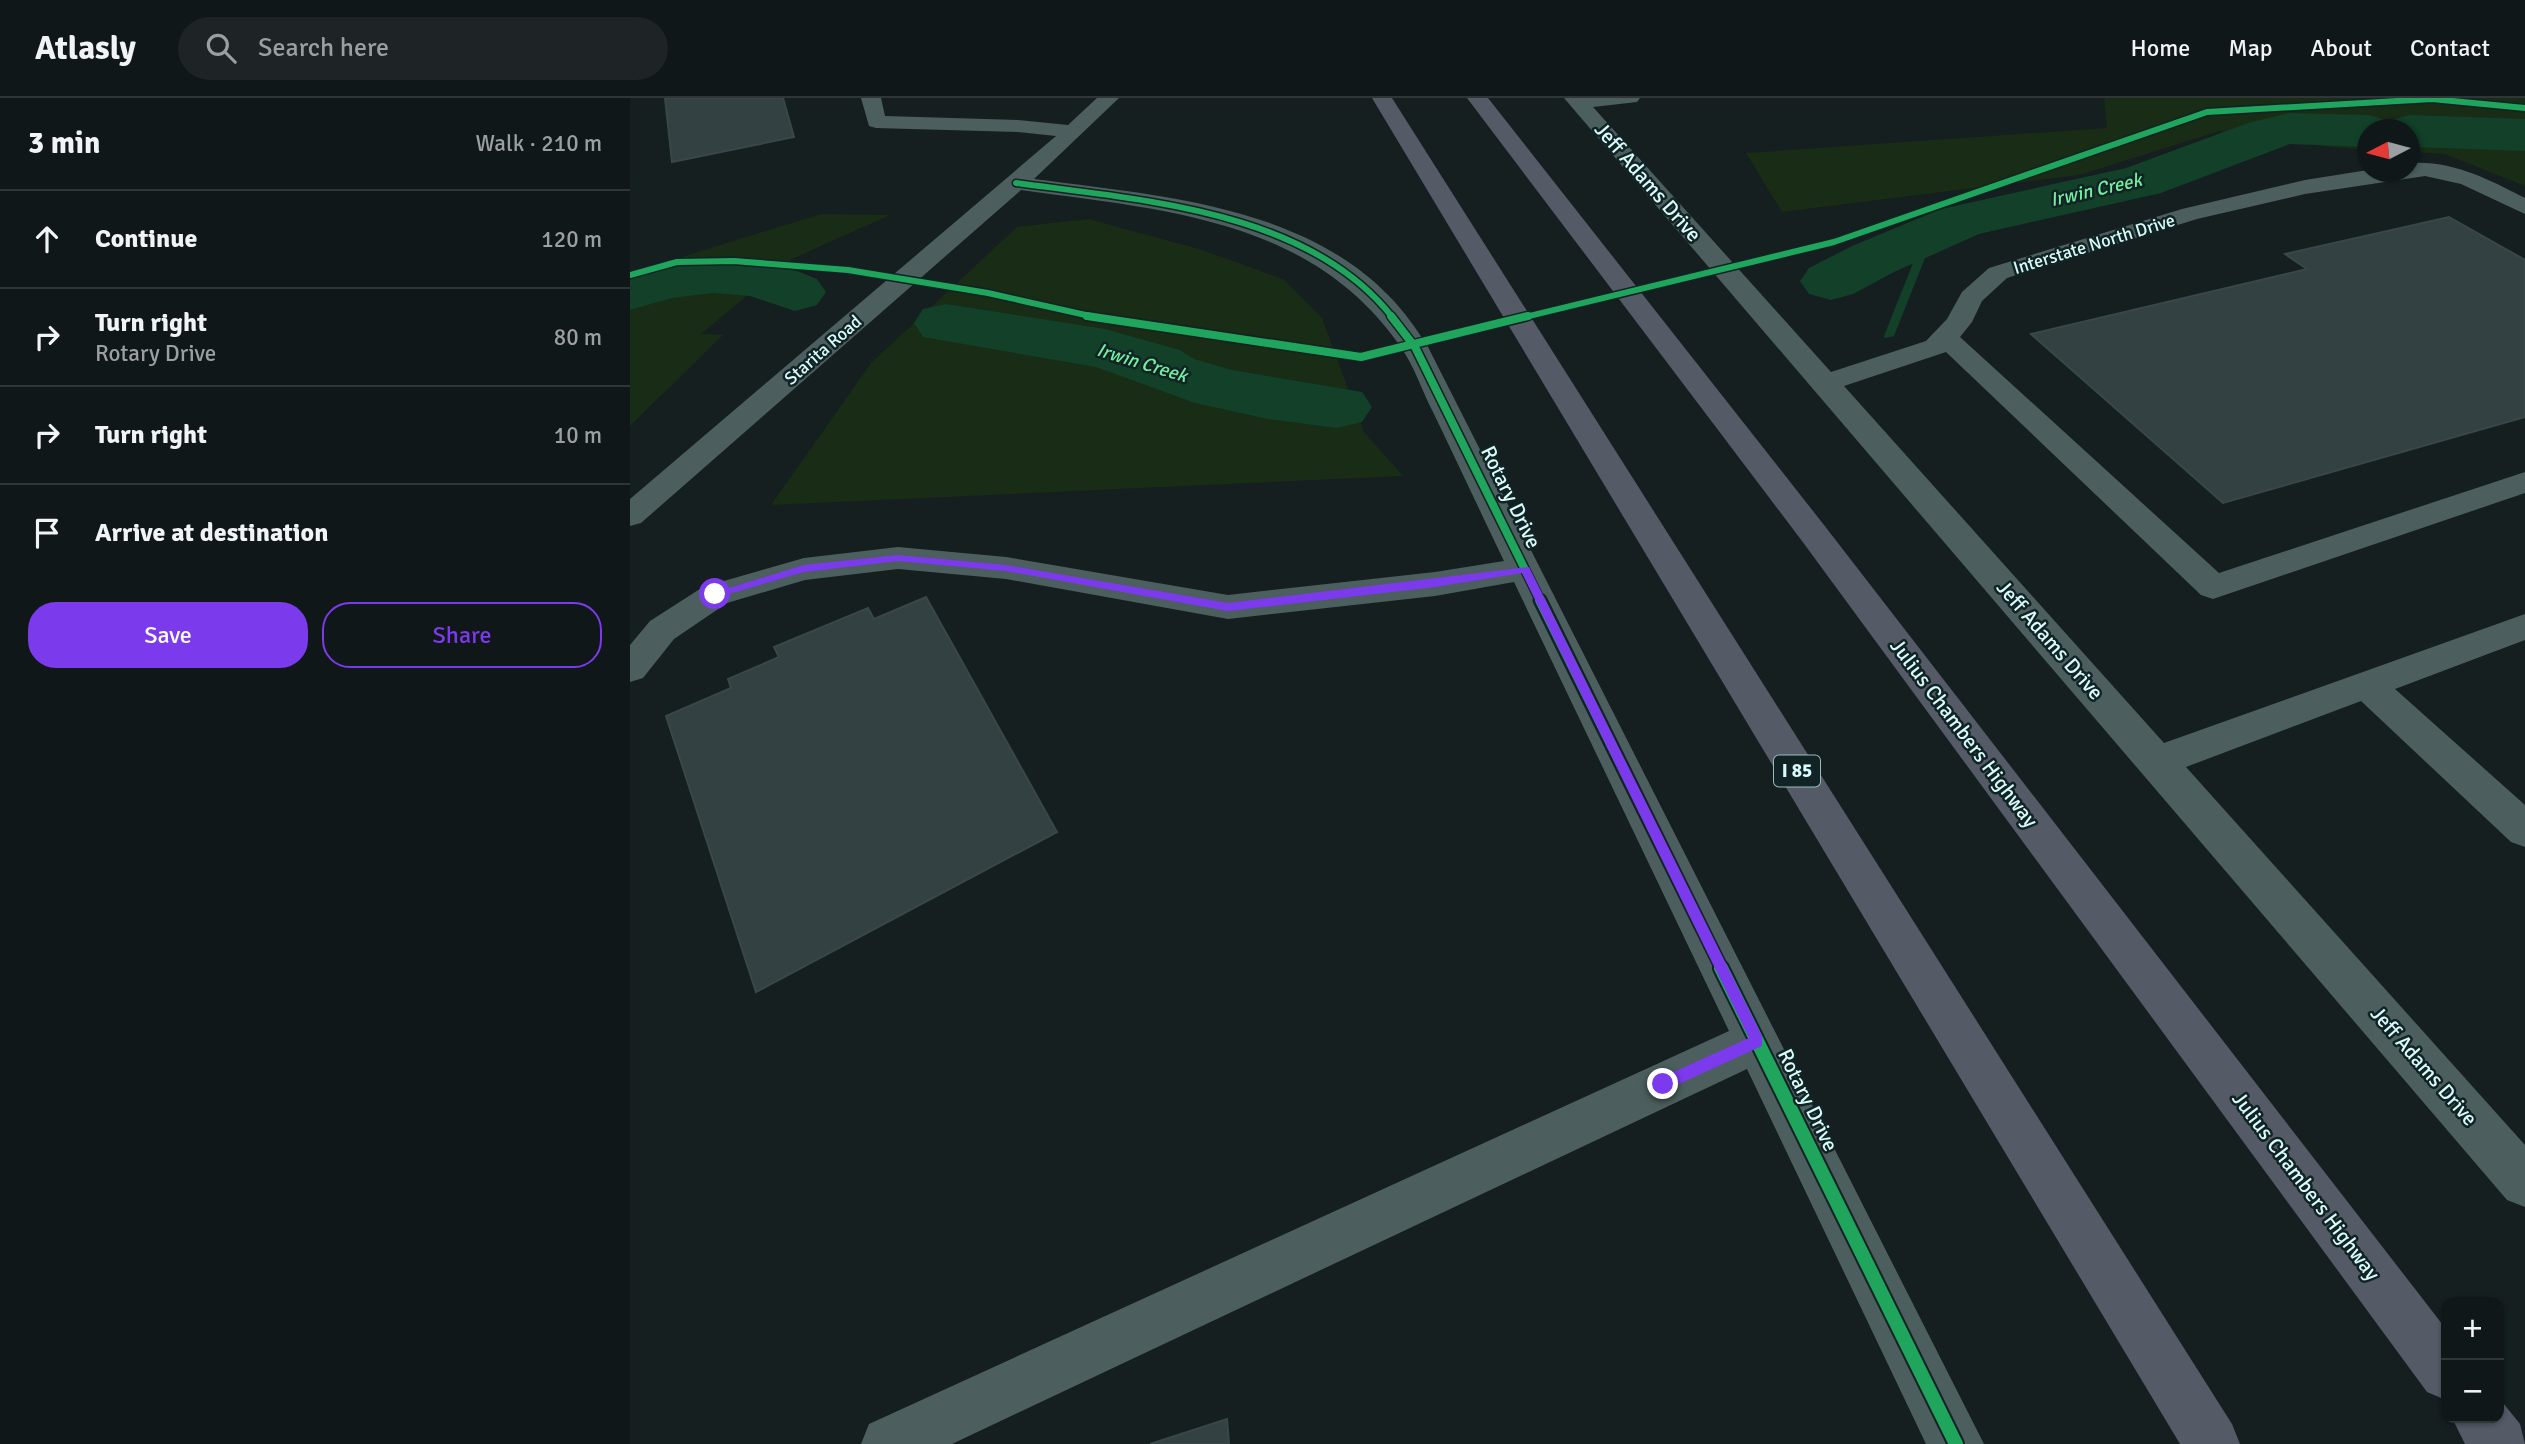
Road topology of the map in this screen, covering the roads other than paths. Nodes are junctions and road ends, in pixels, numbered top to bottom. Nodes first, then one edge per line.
1 (871, 98) edge
2 (1109, 98) edge
3 (1382, 98) edge
4 (1477, 98) edge
5 (1630, 98) edge
6 (1576, 100) edge
7 (1073, 132) junction
8 (2420, 170) edge
9 (2357, 178) edge
10 (1016, 183) junction
11 (2525, 207) edge
12 (1945, 337) junction
13 (1825, 383) junction
14 (2519, 491) edge
15 (630, 516) edge
16 (1525, 569) junction
17 (2525, 627) edge
18 (630, 669) edge
19 (2367, 685) junction
20 (2156, 762) junction
21 (2525, 830) edge
22 (1757, 1041) junction
23 (2525, 1182) edge
24 (2441, 1366) edge
25 (2484, 1423) edge
26 (889, 1444) edge
27 (1956, 1444) edge
28 (2212, 1444) edge
29 (2500, 1444) edge

1 - 7 street
2 - 7 street, Starita Road
3 - 28 highway, I 85
4 - 24 highway, Julius Chambers Highway
5 - 6 street
6 - 13 street, Jeff Adams Drive
7 - 10 street, Starita Road
8 - 11 street, Interstate North Drive
9 - 12 street, Interstate North Drive
10 - 15 street, Starita Road
10 - 16 street, Rotary Drive
12 - 13 street, Interstate North Drive
12 - 14 street
13 - 20 street, Jeff Adams Drive
16 - 18 street
16 - 22 street, Rotary Drive
17 - 19 street
19 - 20 street
19 - 21 street
20 - 23 street, Jeff Adams Drive
22 - 26 street
22 - 27 street, Rotary Drive
25 - 29 highway

